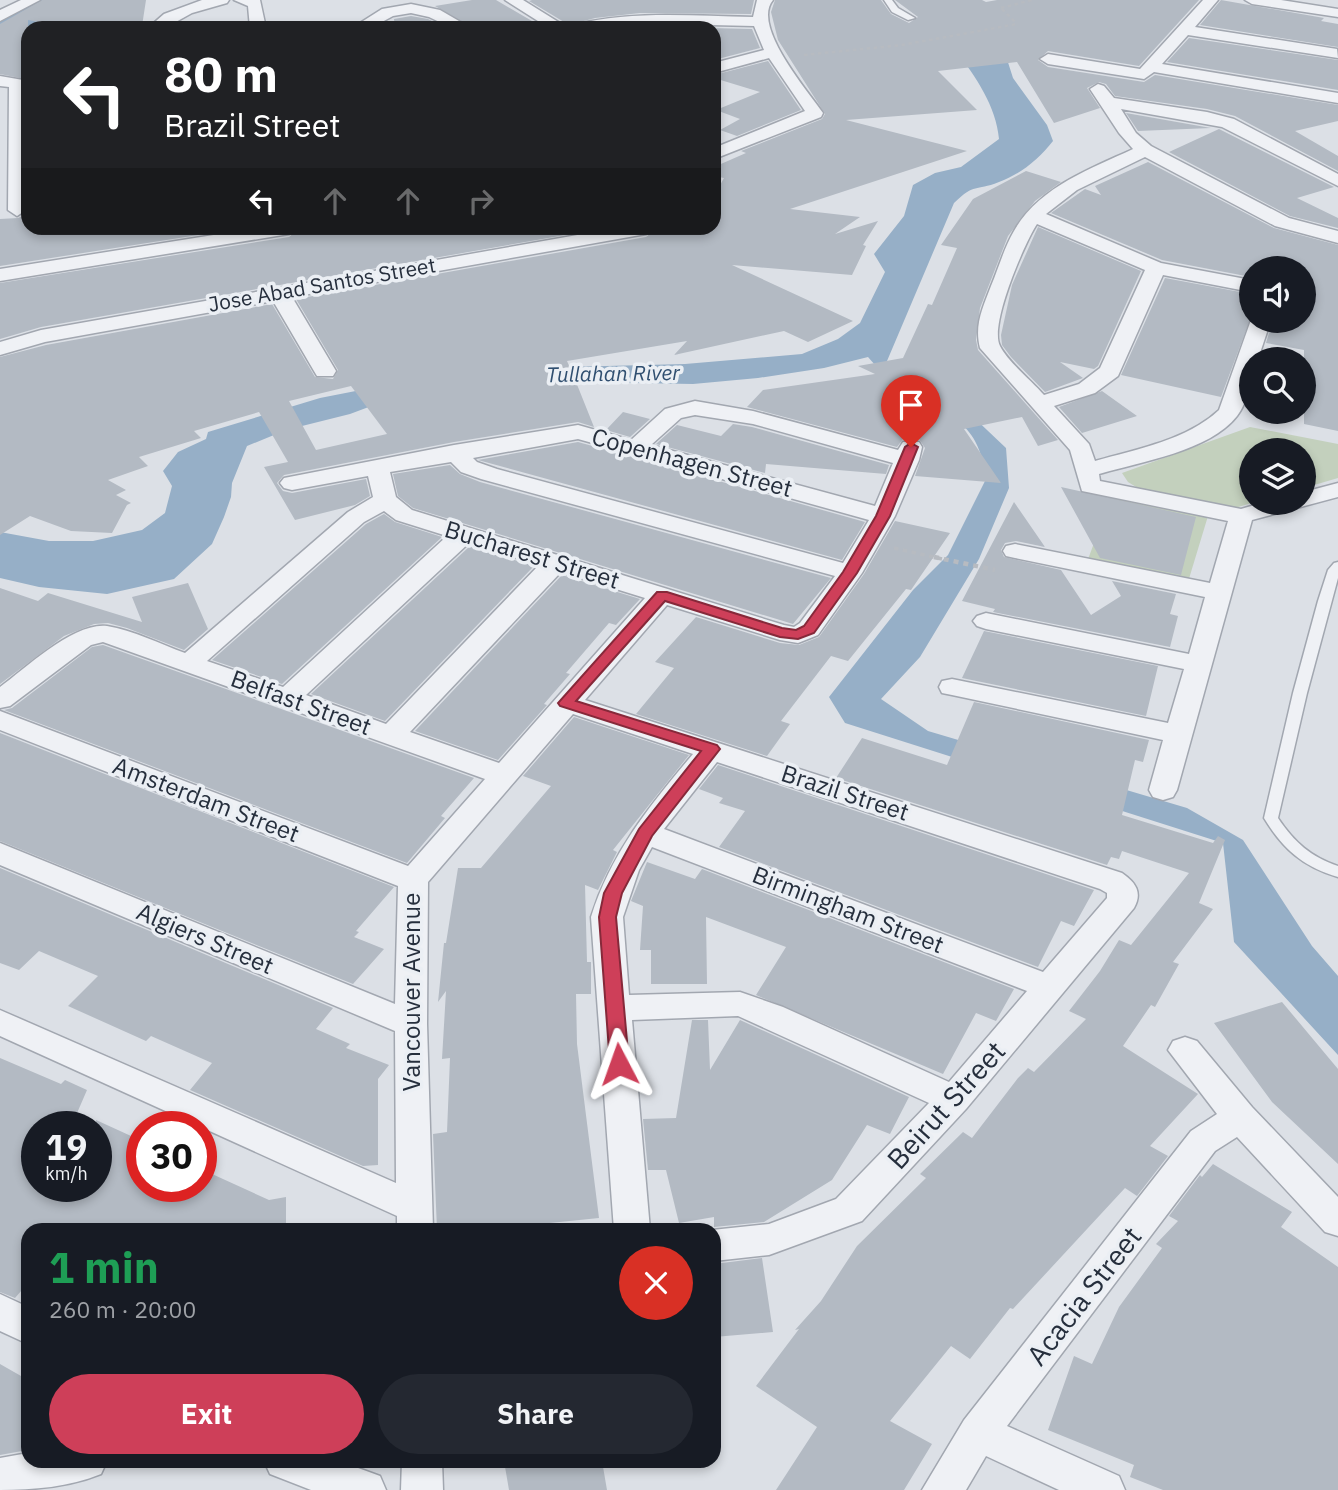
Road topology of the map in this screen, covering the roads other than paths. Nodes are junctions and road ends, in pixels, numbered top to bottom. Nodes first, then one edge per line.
1 (33, 0) edge
2 (222, 0) edge
3 (512, 0) edge
4 (766, 0) edge
5 (888, 0) edge
6 (1211, 0) edge
7 (1252, 0) edge
8 (254, 1) edge
9 (677, 2) dead end
10 (1199, 12) junction
11 (1338, 13) edge
12 (0, 16) edge
13 (1224, 16) dead end
14 (911, 18) dead end
15 (159, 21) edge
16 (257, 21) edge
17 (370, 21) edge
18 (451, 21) edge
19 (548, 21) edge
20 (604, 21) edge
21 (627, 21) edge
22 (683, 21) edge
23 (760, 22) junction
24 (721, 23) edge
25 (1185, 30) junction
26 (1338, 53) edge
27 (775, 55) junction
28 (1048, 59) dead end
29 (721, 66) edge
30 (1151, 67) junction
31 (8, 82) edge
32 (1098, 89) dead end
33 (1307, 93) junction
34 (1338, 98) edge
35 (1112, 103) junction
36 (721, 150) edge
37 (1145, 150) junction
38 (1338, 181) edge
39 (15, 210) edge
40 (1034, 216) junction
41 (217, 235) edge
42 (606, 235) edge
43 (1338, 237) edge
44 (1156, 268) junction
45 (0, 275) edge
46 (1239, 284) edge
47 (279, 293) junction
48 (1256, 333) edge
49 (0, 349) edge
50 (325, 371) dead end
51 (1040, 402) junction
52 (635, 448) junction
53 (454, 452) junction
54 (377, 466) junction
55 (1089, 478) junction
56 (292, 483) dead end
57 (1338, 490) edge
58 (1316, 496) edge
59 (385, 500) junction
60 (1245, 515) edge
61 (883, 516) junction
62 (1241, 516) junction
63 (463, 535) junction
64 (1015, 551) dead end
65 (555, 563) junction
66 (1338, 566) edge
67 (850, 573) junction
68 (1219, 592) junction
69 (662, 595) junction
70 (986, 621) dead end
71 (189, 663) junction
72 (1199, 664) junction
73 (952, 687) dead end
74 (287, 698) junction
75 (0, 700) edge
76 (566, 703) junction
77 (0, 720) edge
78 (1179, 734) junction
79 (391, 735) junction
80 (712, 749) junction
81 (506, 776) junction
82 (1163, 790) dead end
83 (645, 833) junction
84 (0, 853) edge
85 (1338, 872) edge
86 (412, 880) junction
87 (1122, 888) joint
88 (1051, 988) junction
89 (615, 1009) junction
90 (0, 1022) edge
91 (411, 1024) junction
92 (1185, 1050) dead end
93 (954, 1099) junction
94 (1240, 1117) junction
95 (415, 1219) edge
96 (1338, 1221) edge
97 (631, 1223) edge
98 (721, 1244) edge
99 (0, 1311) edge
100 (21, 1323) edge
101 (978, 1433) junction
102 (49, 1468) edge
103 (304, 1468) edge
104 (422, 1468) edge
105 (0, 1477) edge
106 (365, 1490) edge
107 (422, 1490) edge
108 (943, 1490) edge
109 (1104, 1490) edge

1 - 12 street
2 - 15 street
3 - 19 street
4 - 23 street
5 - 14 lane
6 - 10 street
7 - 11 street
8 - 16 street
9 - 22 street
10 - 13 street
10 - 25 street
17 - 18 street
20 - 21 street
23 - 24 street
23 - 27 street
25 - 26 street
25 - 30 street
26 - 33 street
27 - 29 street
27 - 36 street
28 - 30 street
30 - 33 street
31 - 39 street
32 - 35 street
33 - 34 street
35 - 37 street
35 - 38 street
37 - 40 street
37 - 43 street
40 - 44 street
40 - 51 street
41 - 45 street
42 - 47 street, Jose Abad Santos Street
44 - 46 street
44 - 51 street
47 - 49 street, Jose Abad Santos Street
47 - 50 street
48 - 55 street
51 - 55 street
52 - 53 street, Copenhagen Street
52 - 61 street, Copenhagen Street
52 - 61 street
53 - 54 street, Copenhagen Street
53 - 67 street
54 - 56 street, Copenhagen Street
54 - 59 street
55 - 62 street
57 - 58 street
59 - 63 street, Bucharest Street
59 - 71 street
60 - 62 street
61 - 67 street
62 - 68 street
63 - 65 street, Bucharest Street
63 - 74 street
64 - 68 street
65 - 69 street, Bucharest Street
65 - 79 street
66 - 85 lane
67 - 69 street, Bucharest Street
68 - 72 street
69 - 76 street, Vancouver Avenue
70 - 72 street
71 - 74 street, Belfast Street
71 - 75 street, Belfast Street
72 - 78 street
73 - 78 street
74 - 79 street, Belfast Street
76 - 80 street, Brazil Street
76 - 81 street, Vancouver Avenue
77 - 86 street, Amsterdam Street
78 - 82 street
79 - 81 street, Belfast Street
80 - 83 street
80 - 87 street, Brazil Street
81 - 86 street, Vancouver Avenue
83 - 88 street, Birmingham Street
83 - 89 street
84 - 91 street, Algiers Street
86 - 91 street, Vancouver Avenue
87 - 88 street, Beirut Street
88 - 93 street, Beirut Street
89 - 93 street
89 - 97 street
90 - 95 street
91 - 95 street, Vancouver Avenue
92 - 94 street
93 - 98 street, Beirut Street
94 - 96 street
94 - 101 street, Acacia Street
99 - 100 street
101 - 108 street, Acacia Street
101 - 109 street
102 - 105 street
103 - 106 street
104 - 107 street

